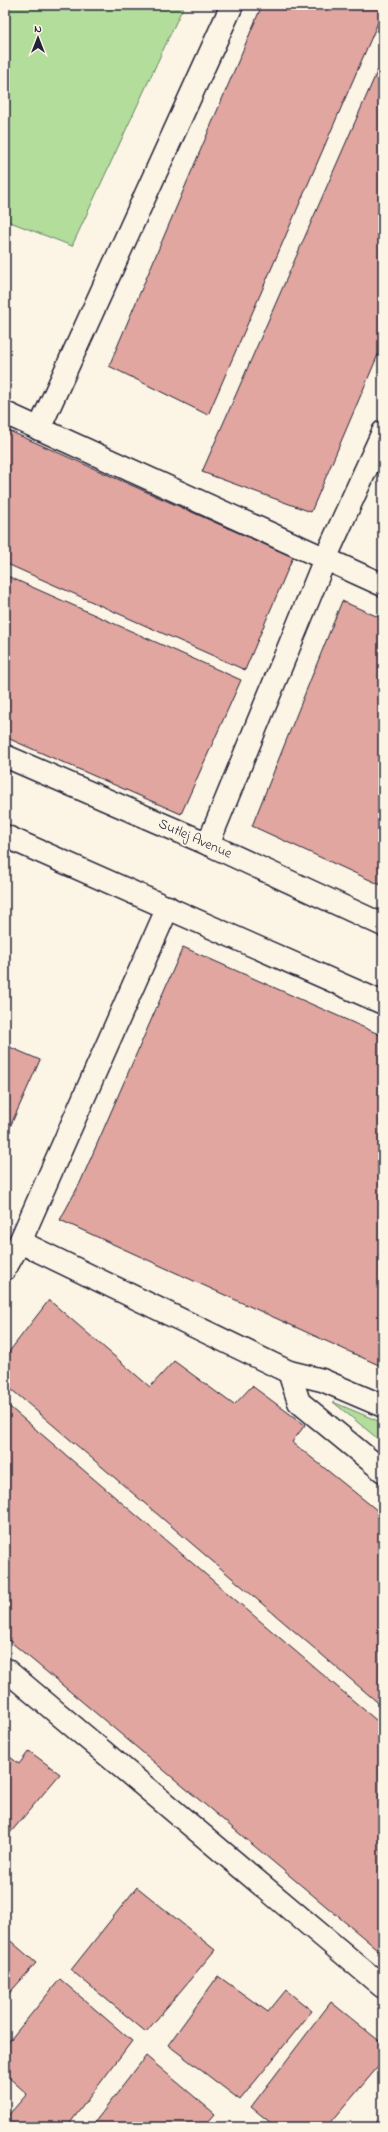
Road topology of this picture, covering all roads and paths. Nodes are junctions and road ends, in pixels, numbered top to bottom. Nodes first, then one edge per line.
1 (232, 5) edge
2 (5, 413) edge
3 (39, 429) junction
4 (383, 432) edge
5 (325, 559) junction
6 (383, 584) edge
7 (5, 756) edge
8 (5, 836) edge
9 (208, 844) junction
10 (168, 907) junction
11 (383, 925) edge
12 (383, 1003) edge
13 (20, 1242) junction
14 (5, 1269) edge
15 (289, 1372) junction
16 (383, 1406) edge
17 (383, 1471) edge
18 (5, 1669) edge
19 (383, 1987) edge

1 - 3 street
2 - 3 street
3 - 5 street
4 - 5 street
5 - 6 street
5 - 9 street
7 - 9 street, Sutlej Avenue
8 - 10 street
9 - 11 street, Sutlej Avenue
10 - 12 street
10 - 13 street
13 - 14 street
13 - 15 street
15 - 16 street
15 - 17 street
18 - 19 street

